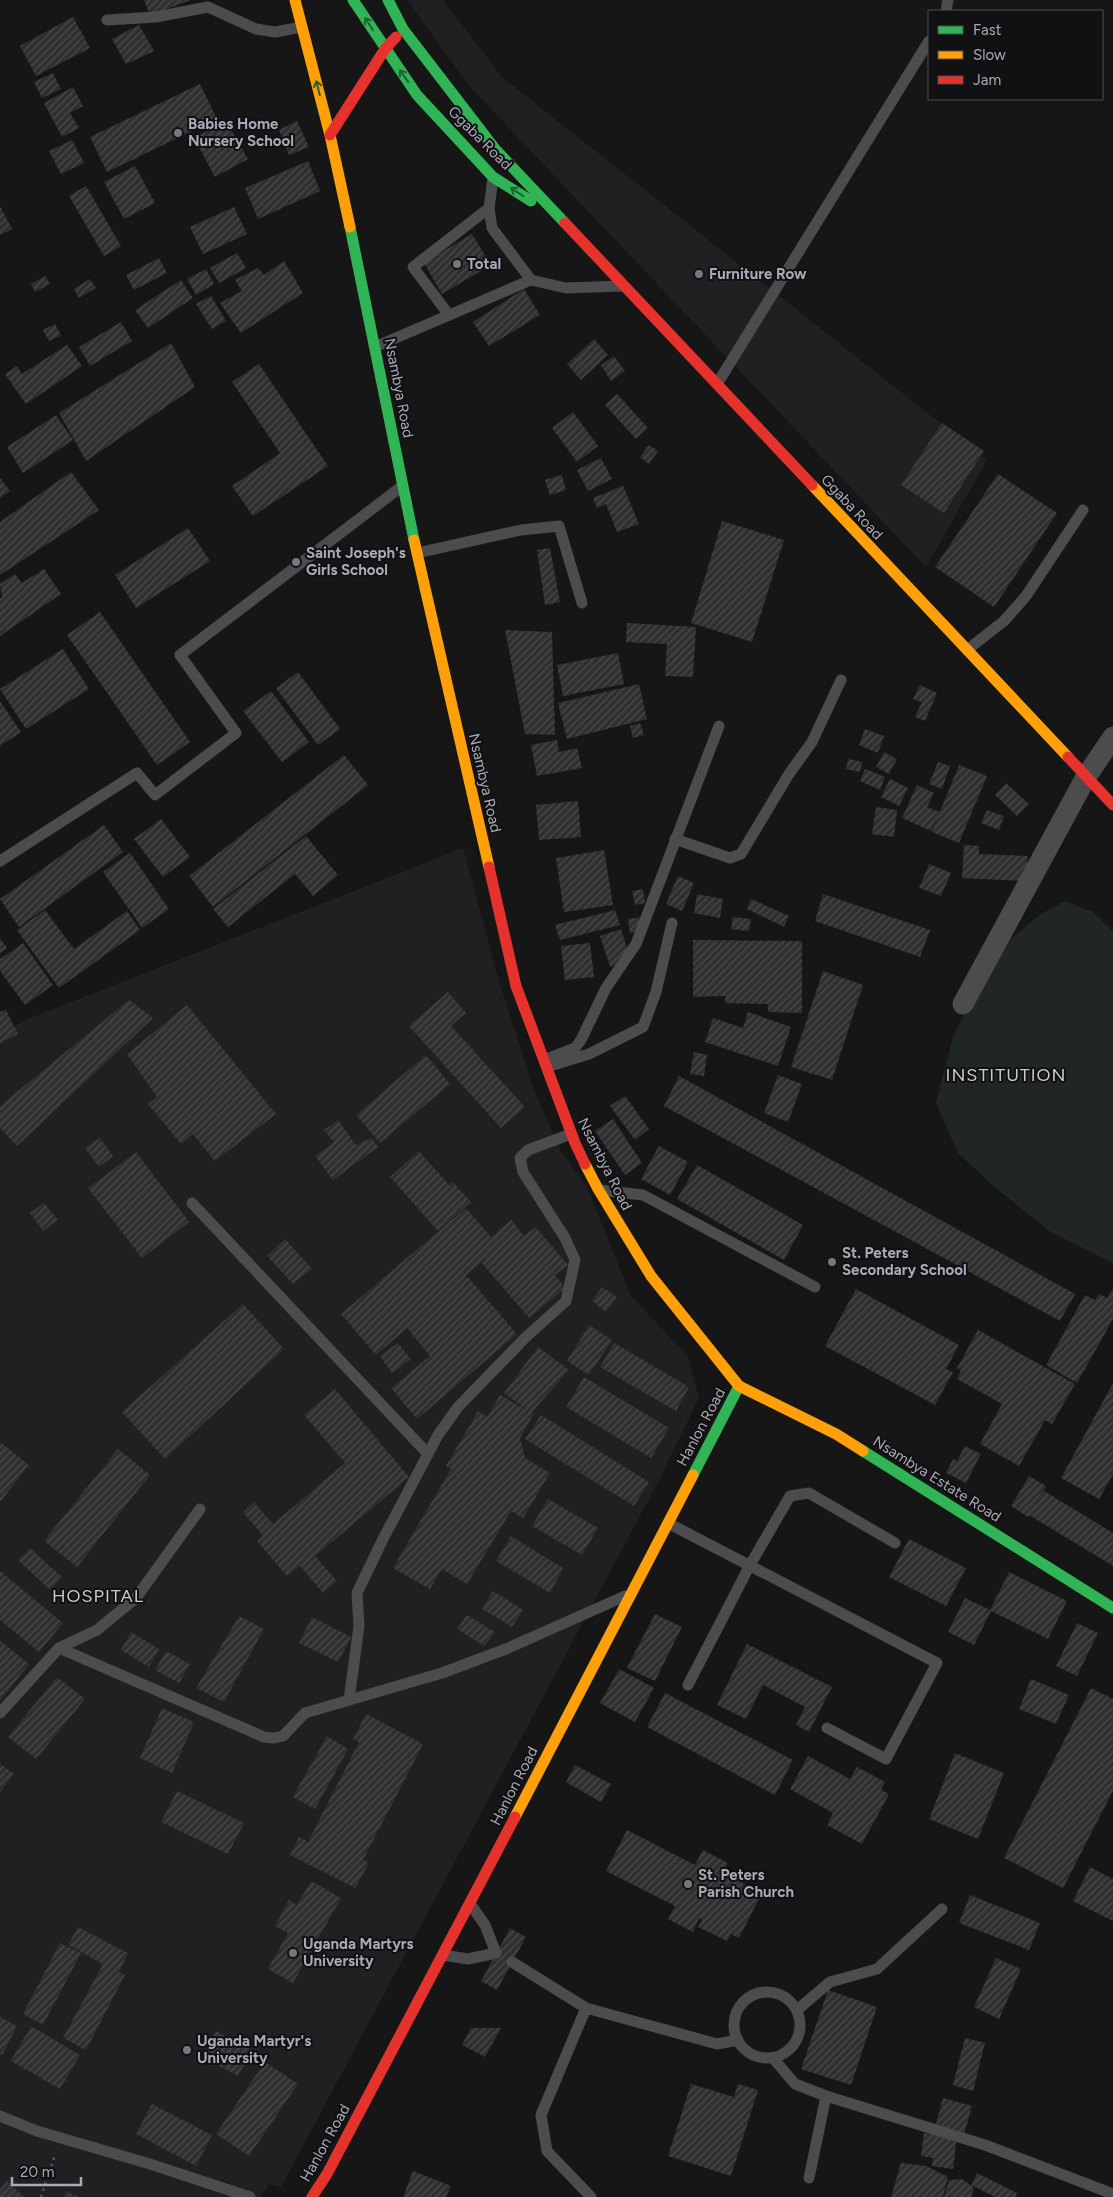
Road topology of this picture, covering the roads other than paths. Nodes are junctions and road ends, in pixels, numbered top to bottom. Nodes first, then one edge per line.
1 (295, 0) edge
2 (353, 0) edge
3 (388, 0) edge
4 (107, 20) dead end
5 (302, 27) junction
6 (403, 29) junction
7 (928, 43) edge
8 (385, 49) junction
9 (330, 135) junction
10 (493, 177) junction
11 (489, 208) junction
12 (572, 228) junction
13 (531, 280) junction
14 (623, 286) junction
15 (449, 315) junction
16 (376, 346) junction
17 (716, 385) junction
18 (402, 486) junction
19 (1083, 510) dead end
20 (417, 552) junction
21 (582, 603) dead end
22 (967, 650) junction
23 (841, 680) dead end
24 (719, 726) dead end
25 (1113, 737) edge
26 (1086, 776) junction
27 (1113, 805) edge
28 (675, 839) junction
29 (0, 862) edge
30 (672, 923) dead end
31 (963, 1004) dead end
32 (544, 1064) junction
33 (571, 1134) junction
34 (598, 1190) junction
35 (192, 1203) dead end
36 (814, 1287) dead end
37 (739, 1386) junction
38 (428, 1454) junction
39 (200, 1509) dead end
40 (668, 1523) junction
41 (895, 1543) dead end
42 (750, 1566) junction
43 (631, 1594) junction
44 (1113, 1608) edge
45 (58, 1648) junction
46 (688, 1685) dead end
47 (349, 1700) junction
48 (0, 1713) edge
49 (827, 1728) dead end
50 (470, 1903) junction
51 (942, 1909) dead end
52 (443, 1955) junction
53 (512, 1962) dead end
54 (586, 2008) junction
55 (797, 2010) junction
56 (738, 2040) junction
57 (773, 2058) junction
58 (826, 2096) junction
59 (0, 2116) edge
60 (809, 2178) dead end
61 (1113, 2194) edge
62 (250, 2197) edge
63 (312, 2197) edge
64 (591, 2197) edge

1 - 5 main road, Nsambya Road
8 -> 2 main road, Ggaba Road
3 - 6 main road
4 - 5 lane
9 -> 5 main road, Nsambya Road
6 - 8 main road
6 - 12 main road, Ggaba Road
7 - 17 lane
8 - 9 main road
10 -> 8 main road, Ggaba Road
9 - 16 main road, Nsambya Road
10 - 11 lane
12 -> 10 main road, Ggaba Road
11 - 13 lane
11 - 15 lane
12 - 14 main road, Ggaba Road
13 - 14 lane
13 - 15 lane
14 - 17 main road, Ggaba Road
15 - 16 lane
16 - 18 main road, Nsambya Road
17 - 22 main road, Ggaba Road
18 - 20 main road, Nsambya Road
18 - 29 lane
19 - 22 lane
20 - 21 lane
20 - 32 main road, Nsambya Road
22 - 26 main road, Ggaba Road
23 - 28 lane
24 - 28 lane
25 - 26 street
26 - 27 main road, Ggaba Road
26 - 31 street
28 - 32 lane
30 - 32 lane
32 - 33 main road, Nsambya Road
33 - 34 main road, Nsambya Road
33 - 38 lane
34 - 36 lane
34 - 37 main road, Nsambya Road
35 - 38 lane
37 - 40 main road, Hanlon Road
37 - 44 main road, Nsambya Estate Road
38 - 47 lane
39 - 45 lane
40 - 42 lane
40 - 43 main road, Hanlon Road
41 - 42 lane
42 - 46 lane
42 - 49 lane
43 - 47 lane
43 - 50 main road, Hanlon Road
45 - 47 lane
45 - 48 lane
50 - 52 main road, Hanlon Road
50 - 52 lane
51 - 55 lane
52 - 63 main road, Hanlon Road
53 - 54 lane
54 - 56 lane
54 - 64 lane
55 - 56 lane
55 - 57 lane
56 - 57 lane
57 - 58 lane
58 - 60 lane
58 - 61 lane
59 - 62 lane

